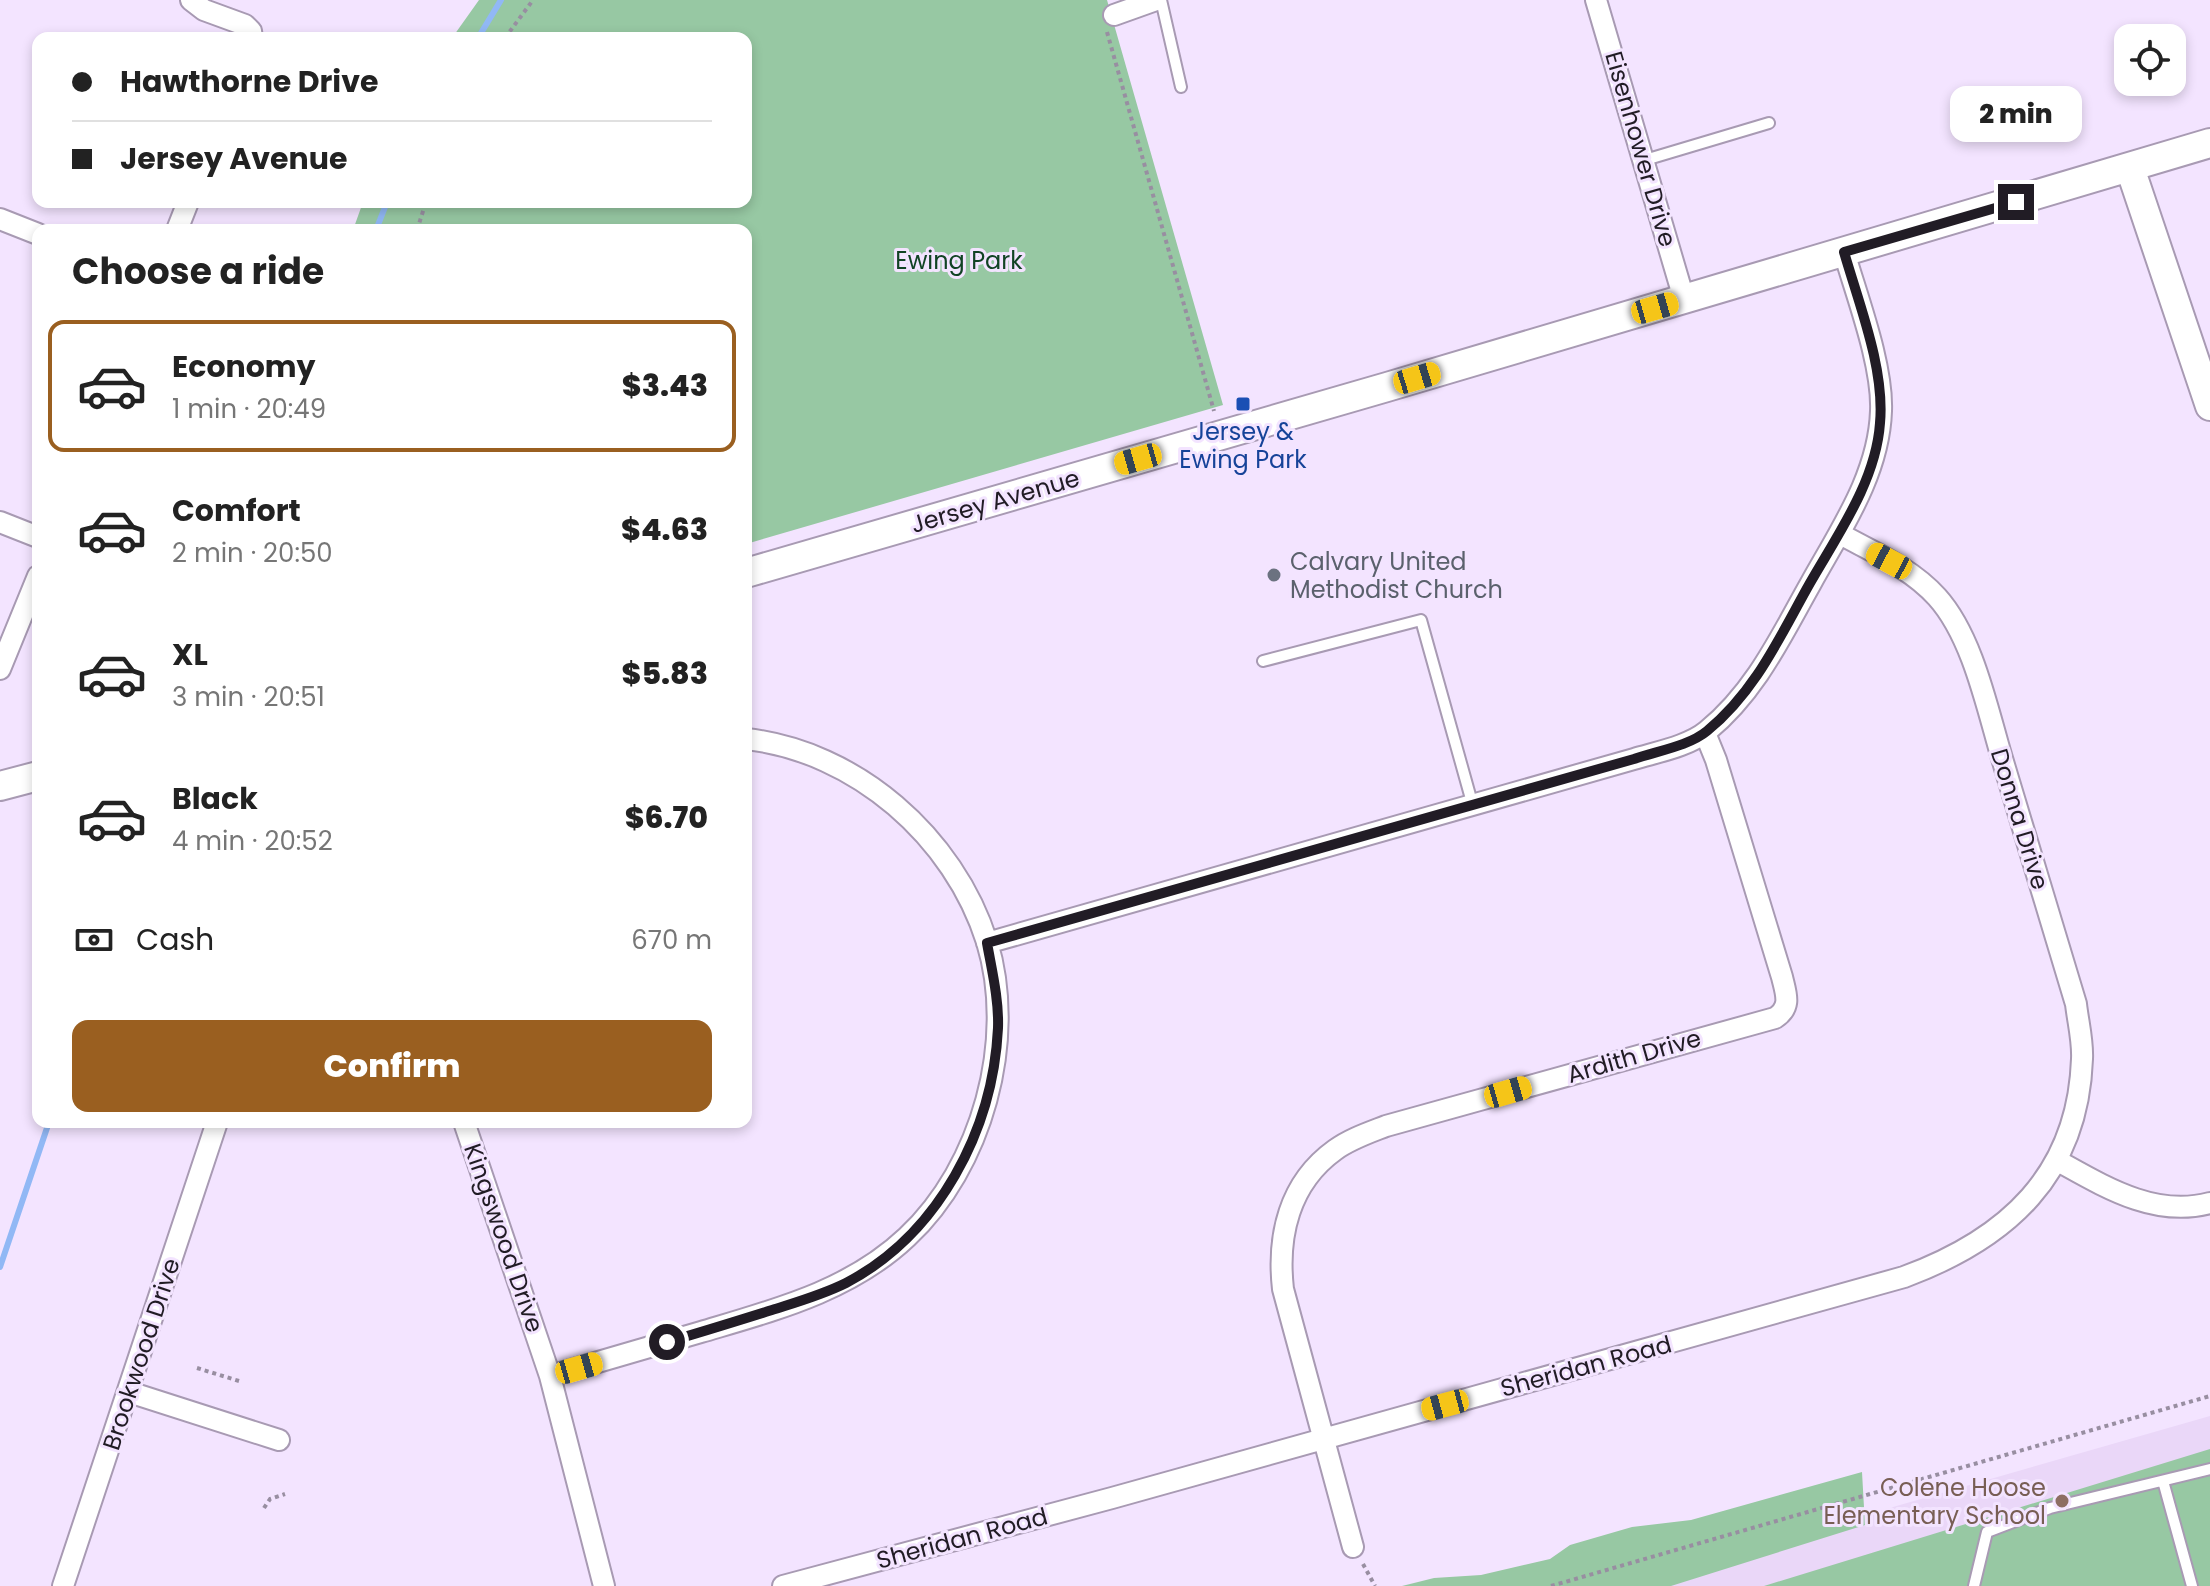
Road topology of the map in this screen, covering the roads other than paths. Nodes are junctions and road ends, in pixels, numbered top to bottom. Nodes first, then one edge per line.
1 (191, 0) edge
2 (1158, 0) edge
3 (1596, 0) edge
4 (1110, 22) road end
5 (251, 32) edge
6 (1181, 87) dead end
7 (1769, 123) dead end
8 (2210, 143) edge
9 (1645, 160) junction
10 (2130, 168) junction
11 (0, 219) edge
12 (32, 232) edge
13 (1844, 252) junction
14 (1684, 299) junction
15 (2210, 406) edge
16 (0, 522) edge
17 (1840, 534) junction
18 (32, 535) edge
19 (752, 571) edge
20 (32, 591) edge
21 (1263, 661) dead end
22 (0, 669) edge
23 (1705, 733) junction
24 (752, 740) edge
25 (32, 778) edge
26 (0, 786) edge
27 (1473, 806) junction
28 (987, 943) junction
29 (215, 1128) edge
30 (466, 1128) edge
31 (2058, 1161) junction
32 (2210, 1203) edge
33 (550, 1376) junction
34 (129, 1392) junction
35 (1325, 1438) junction
36 (279, 1440) dead end
37 (2210, 1469) edge
38 (2163, 1481) junction
39 (1353, 1547) road end
40 (63, 1586) edge
41 (604, 1586) edge
42 (783, 1586) edge
43 (1974, 1586) edge
44 (2192, 1586) edge

1 - 5 street
2 - 4 street
2 - 6 lane
3 - 9 street, Eisenhower Drive
7 - 9 lane
8 - 10 street, Jersey Avenue
9 - 14 street, Eisenhower Drive
10 - 13 street, Jersey Avenue
10 - 15 street
11 - 12 street
13 - 14 street, Jersey Avenue
13 - 17 street
14 - 19 street, Jersey Avenue
16 - 18 street
17 - 23 street
17 - 31 street, Donna Drive
20 - 22 street
21 - 27 lane
23 - 27 street
23 - 35 street, Ardith Drive
24 - 28 street
25 - 26 street
27 - 28 street
28 - 33 street
29 - 34 street, Brookwood Drive
30 - 33 street, Kingswood Drive
31 - 32 street
31 - 35 street, Sheridan Road
33 - 41 street, Kingswood Drive
34 - 36 street
34 - 40 street, Brookwood Drive
35 - 39 street, Ardith Drive
35 - 42 street, Sheridan Road
37 - 38 lane
38 - 43 lane
38 - 44 lane

